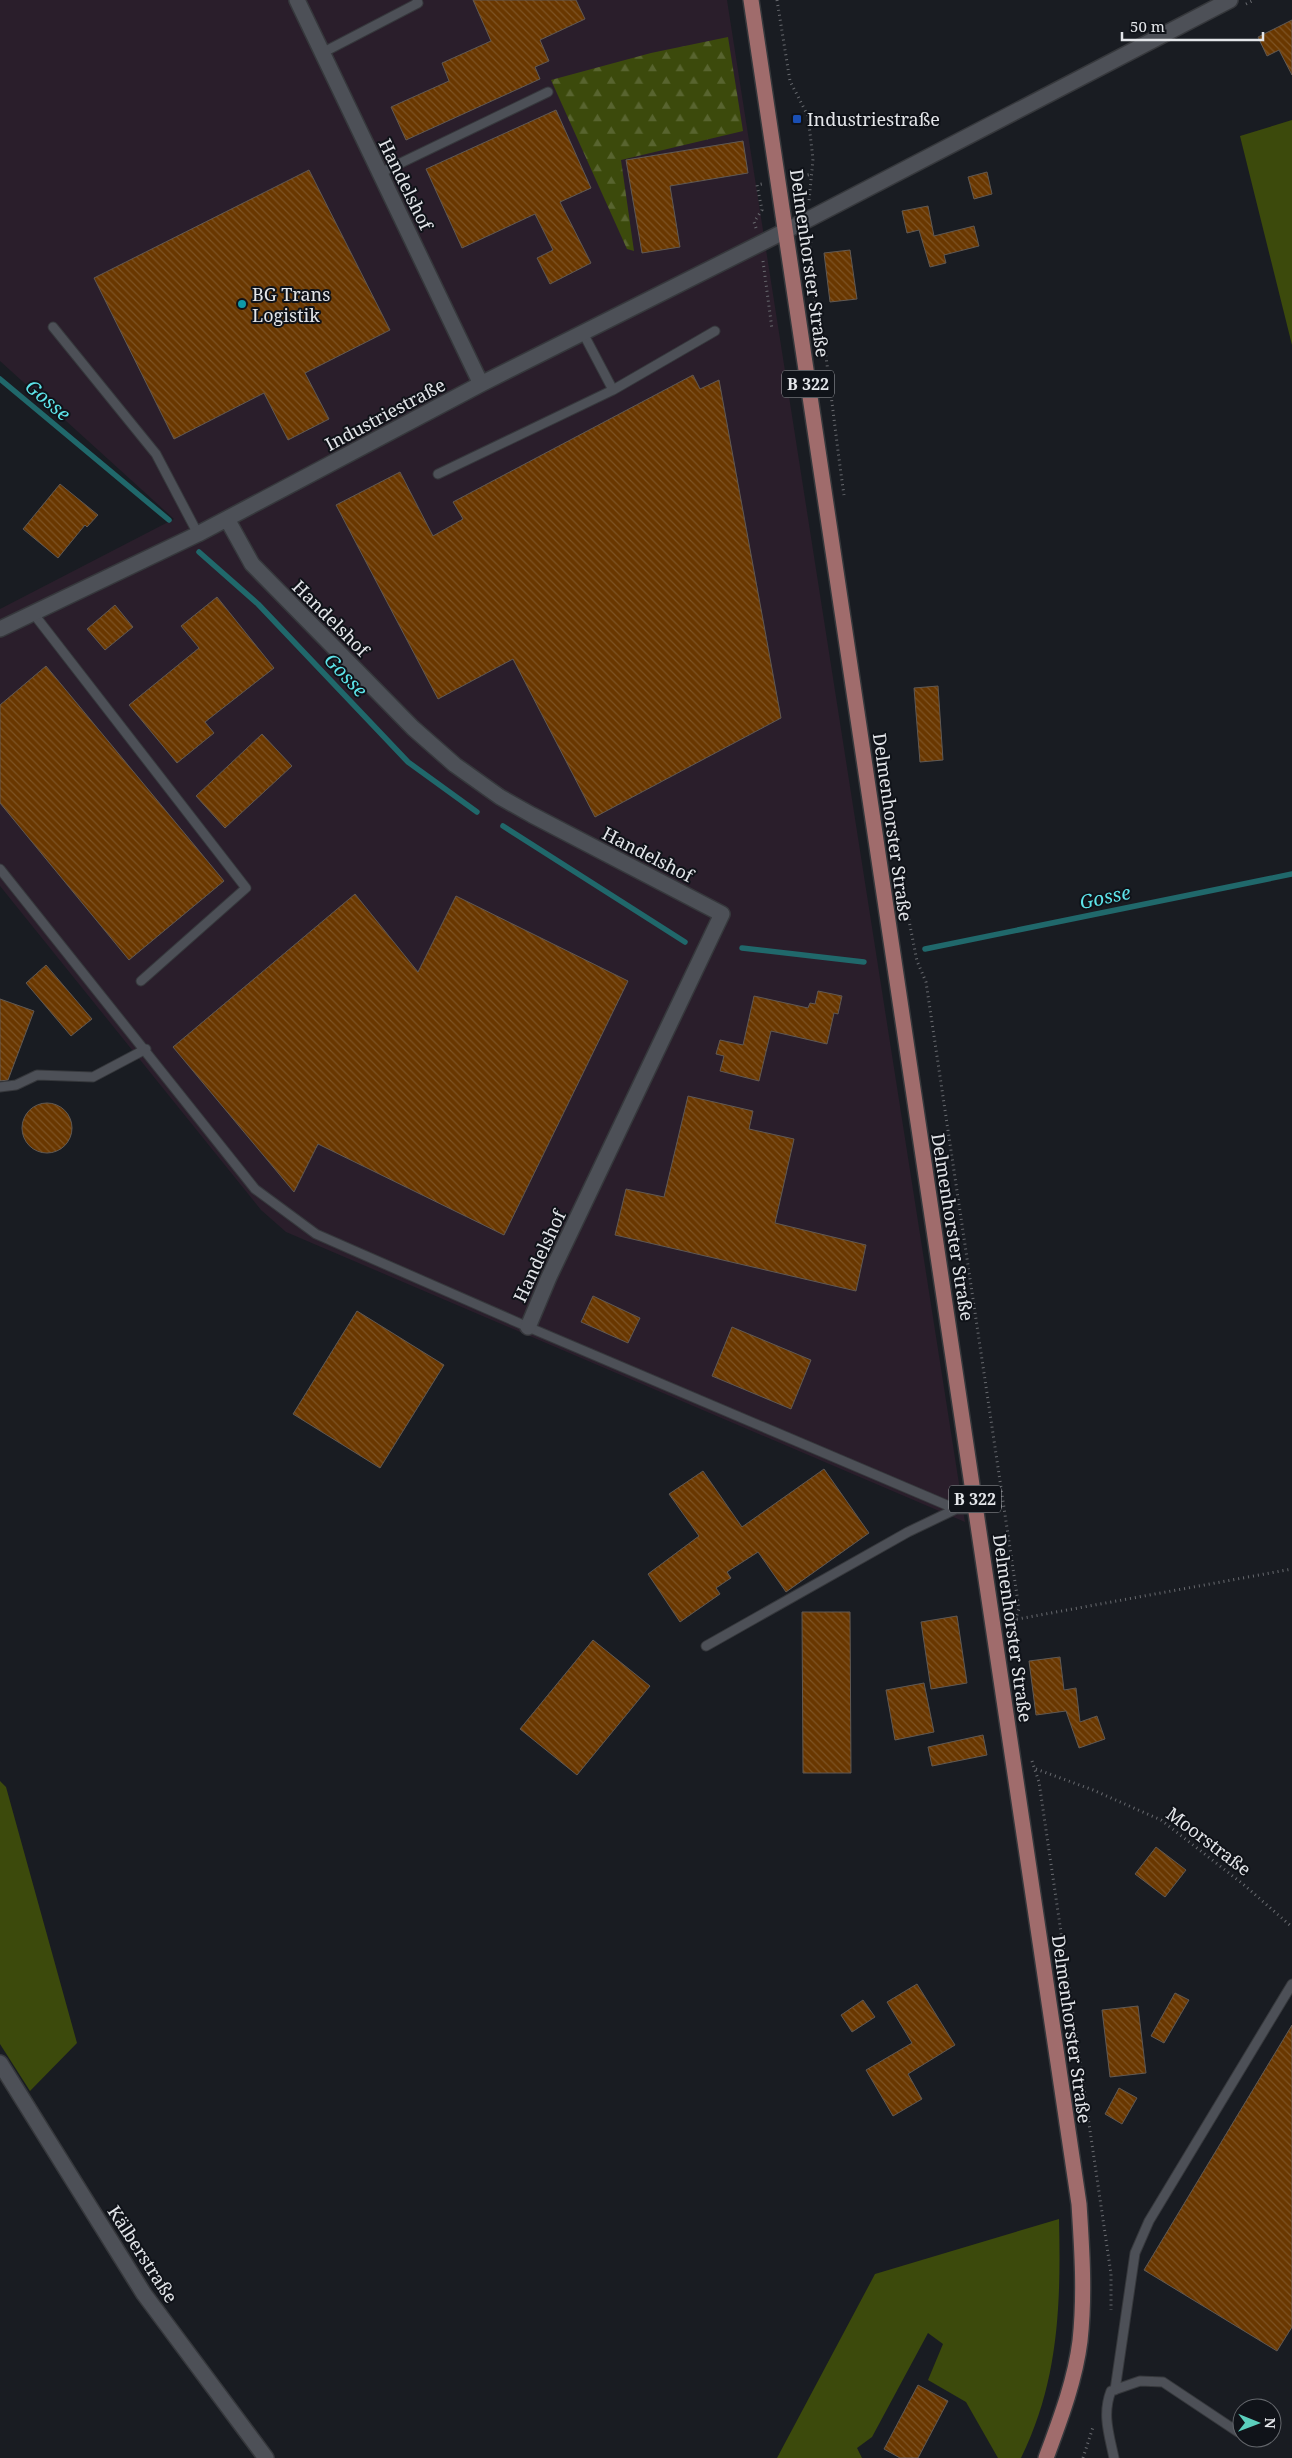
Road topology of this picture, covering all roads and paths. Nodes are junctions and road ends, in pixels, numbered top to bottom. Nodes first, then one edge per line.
1 (297, 0) edge
2 (417, 0) edge
3 (751, 0) edge
4 (777, 0) edge
5 (1230, 0) edge
6 (322, 53) junction
7 (548, 92) dead end
8 (380, 173) junction
9 (812, 174) dead end
10 (786, 231) junction
11 (812, 237) dead end
12 (766, 282) dead end
13 (52, 327) dead end
14 (772, 329) dead end
15 (715, 331) dead end
16 (583, 333) junction
17 (481, 384) junction
18 (613, 390) junction
19 (438, 474) dead end
20 (844, 498) dead end
21 (227, 519) junction
22 (198, 534) junction
23 (33, 613) junction
24 (0, 629) edge
25 (899, 868) dead end
26 (0, 869) edge
27 (141, 981) dead end
28 (146, 1049) junction
29 (0, 1087) edge
30 (528, 1327) junction
31 (956, 1509) junction
32 (977, 1509) junction
33 (1292, 1569) edge
34 (1015, 1620) junction
35 (993, 1623) junction
36 (1010, 1635) dead end
37 (706, 1646) dead end
38 (1015, 1768) junction
39 (1292, 1927) edge
40 (1292, 1984) edge
41 (0, 2064) edge
42 (1115, 2390) junction
43 (1232, 2428) edge
44 (266, 2458) edge
45 (1046, 2458) edge
46 (1114, 2458) edge

1 - 6 street, Handelshof
2 - 6 lane
3 - 10 main road, Delmenhorster Straße / B 322
4 - 9 path
5 - 10 street, Industriestraße
6 - 8 street, Handelshof
7 - 8 lane
8 - 17 street, Handelshof
10 - 16 street, Industriestraße
10 - 32 main road, Delmenhorster Straße / B 322
11 - 20 path
12 - 14 path
13 - 22 lane
15 - 18 lane
16 - 17 street, Industriestraße
16 - 18 lane
17 - 21 street, Industriestraße
18 - 19 lane
21 - 22 street, Industriestraße
21 - 30 street, Handelshof
22 - 23 street, Industriestraße
23 - 24 street, Industriestraße
23 - 27 lane
25 - 34 path
26 - 28 lane
28 - 29 lane
28 - 30 lane
30 - 31 lane
31 - 32 lane
31 - 37 lane
32 - 35 main road, Delmenhorster Straße / B 322
33 - 34 path
34 - 35 path
34 - 36 path
35 - 38 main road, Delmenhorster Straße / B 322
38 - 39 path, Moorstraße
38 - 45 main road, Delmenhorster Straße / B 322
40 - 42 lane
41 - 44 street, Kälberstraße
42 - 43 lane
42 - 46 lane

